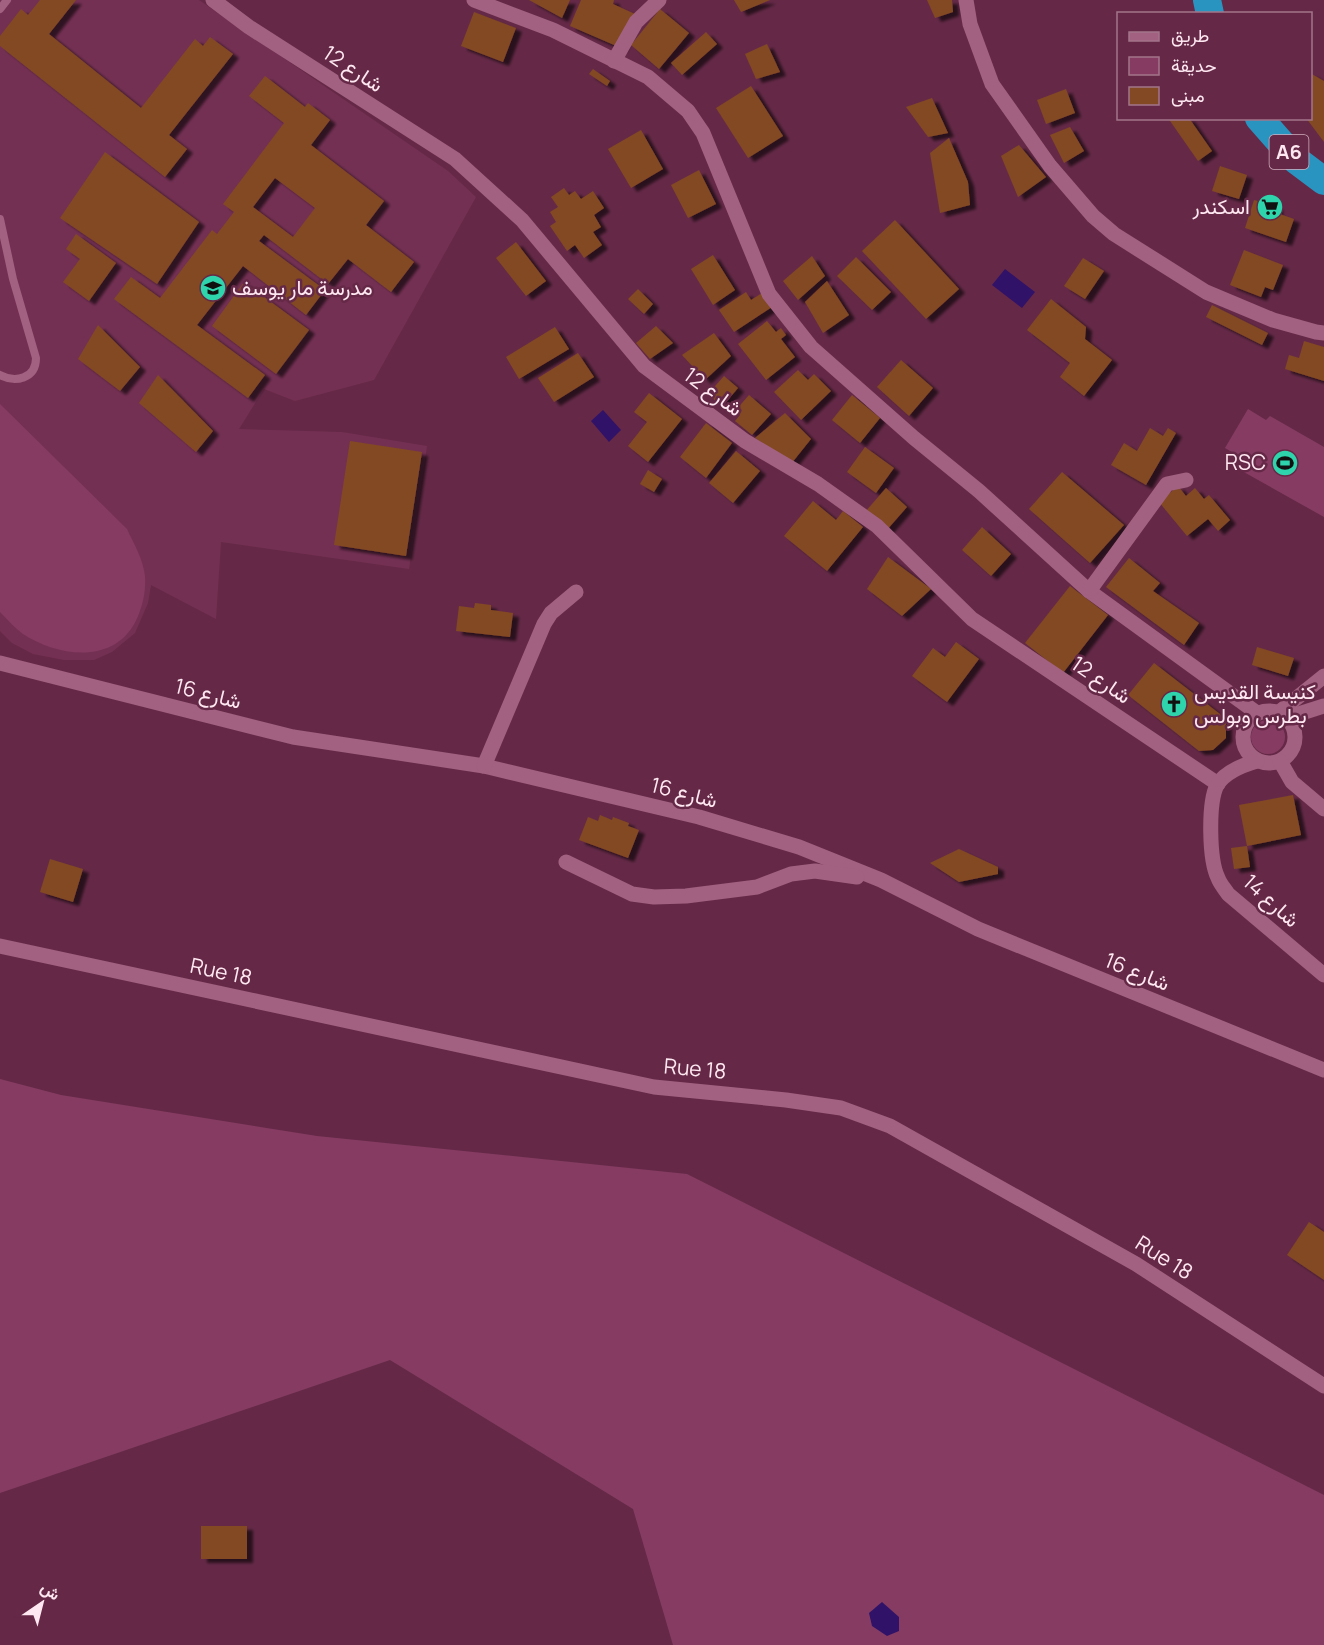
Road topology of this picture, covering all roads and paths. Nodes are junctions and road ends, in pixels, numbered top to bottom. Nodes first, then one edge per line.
1 (7, 0) edge
2 (213, 0) edge
3 (474, 0) edge
4 (659, 0) edge
5 (966, 0) edge
6 (0, 9) edge
7 (614, 61) junction
8 (1261, 120) edge
9 (1324, 181) edge
10 (0, 219) edge
11 (1324, 333) edge
12 (0, 375) edge
13 (1186, 480) dead end
14 (1089, 591) junction
15 (576, 592) dead end
16 (0, 663) edge
17 (1324, 676) edge
18 (1324, 706) edge
19 (1257, 713) junction
20 (1282, 715) junction
21 (1257, 761) junction
22 (1280, 761) junction
23 (484, 766) junction
24 (1218, 784) junction
25 (1324, 809) edge
26 (566, 862) dead end
27 (881, 880) junction
28 (0, 946) edge
29 (1324, 975) edge
30 (1324, 1070) edge
31 (1324, 1386) edge

1 - 6 lane
2 - 24 street, شارع 12
3 - 7 street
4 - 7 street
5 - 11 street
7 - 14 street
8 - 9 highway, A6
10 - 12 lane
13 - 14 street
14 - 19 street
15 - 23 street
16 - 23 street, شارع 16
17 - 20 street
18 - 20 street
19 - 20 street
19 - 21 street
20 - 22 street
21 - 22 street
21 - 24 street
22 - 25 street
23 - 27 street, شارع 16
24 - 29 street, شارع 14
26 - 27 street
27 - 30 street, شارع 16
28 - 31 street, Rue 18

